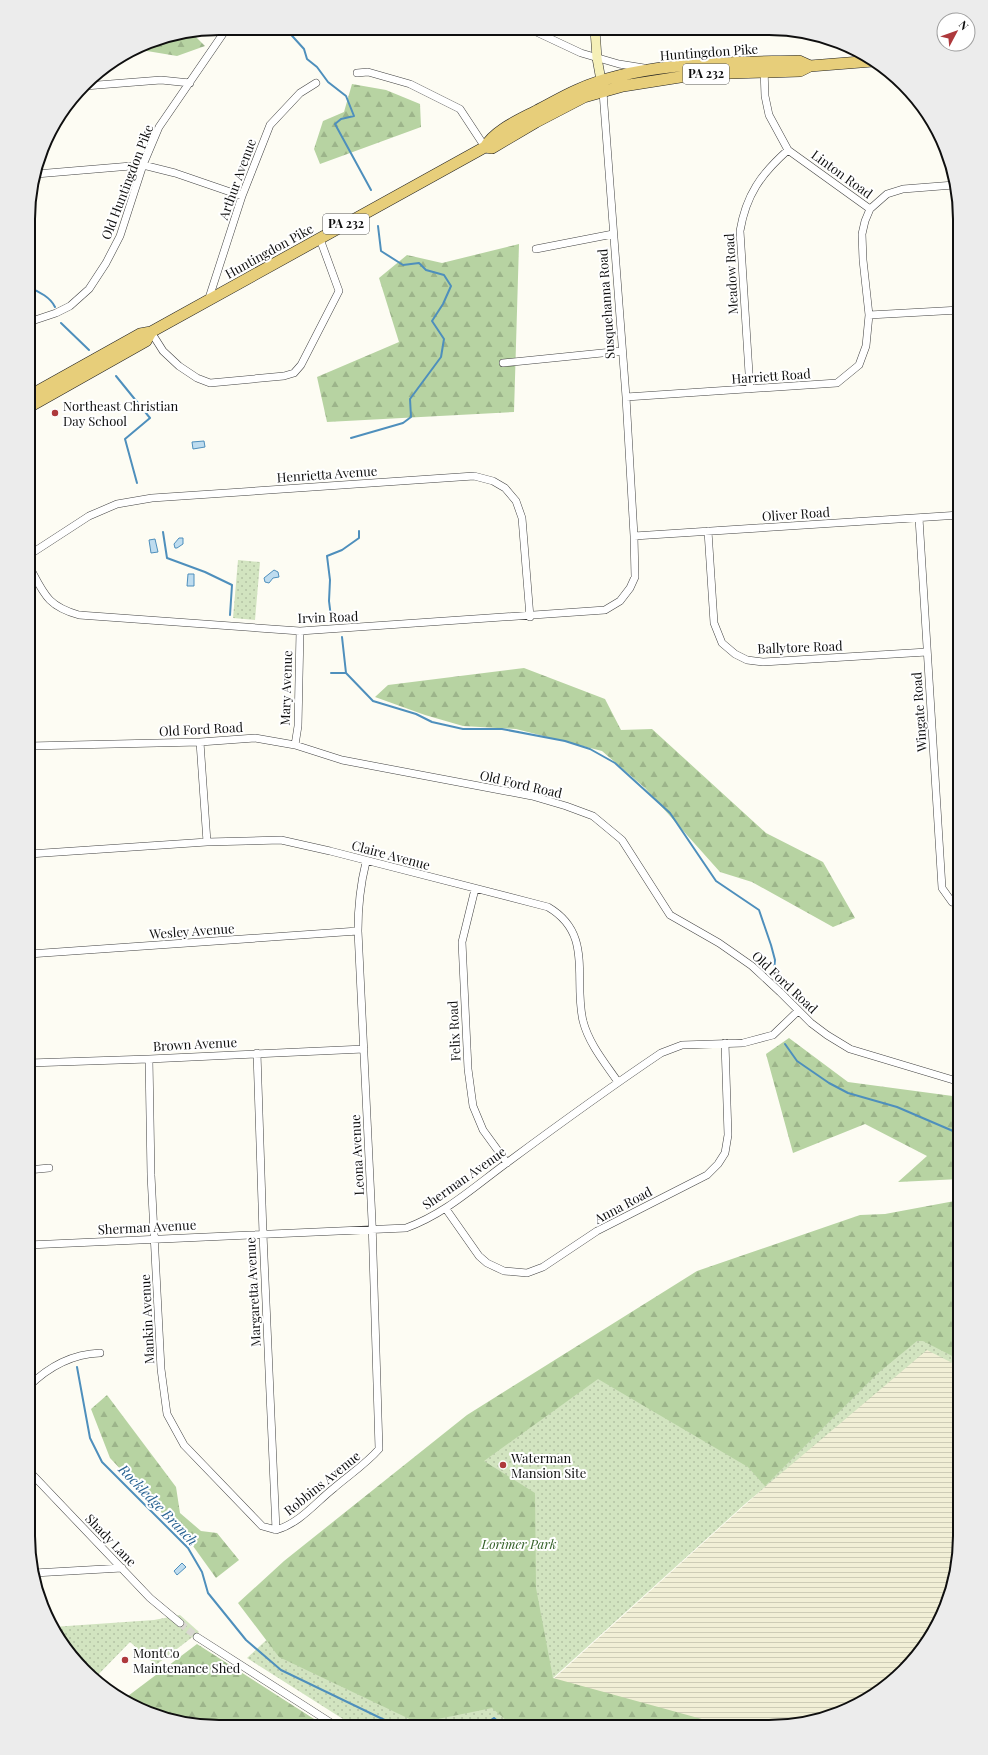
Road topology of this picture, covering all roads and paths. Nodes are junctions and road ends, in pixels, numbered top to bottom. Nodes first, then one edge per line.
1 (223, 35) edge
2 (543, 35) edge
3 (595, 35) edge
4 (597, 58) junction
5 (864, 62) edge
6 (764, 67) junction
7 (654, 70) junction
8 (357, 73) dead end
9 (190, 83) junction
10 (316, 83) dead end
11 (93, 85) edge
12 (602, 86) junction
13 (485, 147) junction
14 (788, 150) junction
15 (143, 165) junction
16 (41, 174) edge
17 (949, 185) edge
18 (242, 196) junction
19 (870, 209) junction
20 (613, 234) junction
21 (320, 239) junction
22 (536, 249) dead end
23 (208, 301) junction
24 (953, 310) edge
25 (869, 315) junction
26 (35, 320) edge
27 (151, 332) junction
28 (622, 351) junction
29 (503, 363) dead end
30 (750, 389) junction
31 (35, 393) edge
32 (626, 397) junction
33 (35, 404) edge
34 (953, 516) edge
35 (919, 518) junction
36 (708, 532) junction
37 (634, 536) junction
38 (35, 551) edge
39 (634, 577) joint
40 (35, 578) edge
41 (530, 617) junction
42 (300, 631) junction
43 (927, 652) junction
44 (200, 742) junction
45 (296, 745) junction
46 (35, 746) edge
47 (207, 842) junction
48 (35, 854) edge
49 (366, 862) junction
50 (475, 889) junction
51 (952, 902) dead end
52 (358, 931) junction
53 (35, 954) edge
54 (798, 1011) junction
55 (725, 1043) junction
56 (364, 1049) junction
57 (257, 1053) junction
58 (149, 1059) junction
59 (35, 1063) edge
60 (953, 1080) edge
61 (618, 1082) junction
62 (507, 1163) junction
63 (49, 1168) dead end
64 (35, 1169) edge
65 (446, 1209) junction
66 (372, 1230) junction
67 (263, 1234) junction
68 (155, 1239) junction
69 (35, 1245) edge
70 (100, 1353) dead end
71 (35, 1380) edge
72 (379, 1449) joint
73 (35, 1477) edge
74 (276, 1530) junction
75 (122, 1568) junction
76 (39, 1573) edge
77 (180, 1623) tunnel mouth
78 (197, 1636) tunnel mouth
79 (327, 1720) edge

1 - 9 street, Old Huntingdon Pike
2 - 4 street
3 - 4 main road, Susquehanna Road
4 - 7 street
4 - 12 main road, Susquehanna Road
5 - 6 main road, Huntingdon Pike / PA 232
6 - 7 main road, Huntingdon Pike / PA 232
6 - 12 main road, Huntingdon Pike / PA 232
6 - 14 street, Linton Road
7 - 12 main road, Huntingdon Pike / PA 232
8 - 13 street
9 - 11 street
9 - 15 street, Old Huntingdon Pike
10 - 18 street, Arthur Avenue
12 - 13 main road, Huntingdon Pike / PA 232
12 - 20 street, Susquehanna Road
13 - 21 main road, Huntingdon Pike / PA 232
14 - 19 street, Linton Road
14 - 30 street, Meadow Road
15 - 16 street
15 - 18 street
15 - 26 street, Old Huntingdon Pike
17 - 19 street
18 - 23 street, Arthur Avenue
19 - 25 street, Linton Road
20 - 22 street
20 - 28 street, Susquehanna Road
21 - 23 main road, Huntingdon Pike / PA 232
21 - 27 street
23 - 27 main road, Huntingdon Pike / PA 232
24 - 25 street
25 - 30 street, Harriett Road
27 - 31 main road, Huntingdon Pike / PA 232
27 - 33 main road, Huntingdon Pike / PA 232
28 - 29 street
28 - 32 street, Susquehanna Road
30 - 32 street, Harriett Road
32 - 37 street, Susquehanna Road
34 - 35 street, Oliver Road
35 - 36 street, Oliver Road
35 - 43 street, Wingate Road
36 - 37 street, Oliver Road
36 - 43 street, Ballytore Road
37 - 39 street, Susquehanna Road
38 - 41 street, Henrietta Avenue
39 - 41 street, Irvin Road
40 - 42 street, Irvin Road
41 - 42 street, Irvin Road
42 - 45 street, Mary Avenue
43 - 51 street, Wingate Road
44 - 45 street, Old Ford Road
44 - 46 street, Old Ford Road
44 - 47 street
45 - 54 street, Old Ford Road
47 - 48 street, Claire Avenue
47 - 49 street, Claire Avenue
49 - 50 street, Claire Avenue
49 - 52 street, Leona Avenue
50 - 61 street, Claire Avenue
50 - 62 street, Felix Road
52 - 53 street, Wesley Avenue
52 - 56 street, Leona Avenue
54 - 55 street, Sherman Avenue
54 - 60 street, Old Ford Road
55 - 61 street, Sherman Avenue
55 - 65 street, Anna Road
56 - 57 street, Brown Avenue
56 - 66 street, Leona Avenue
57 - 58 street, Brown Avenue
57 - 67 street, Margaretta Avenue
58 - 59 street, Brown Avenue
58 - 68 street, Mankin Avenue
61 - 62 street, Sherman Avenue
62 - 65 street, Sherman Avenue
63 - 64 street
65 - 66 street, Sherman Avenue
66 - 67 street, Sherman Avenue
66 - 72 street, Leona Avenue
67 - 68 street, Sherman Avenue
67 - 74 street, Margaretta Avenue
68 - 69 street, Sherman Avenue
68 - 74 street, Mankin Avenue
70 - 71 street
72 - 74 street, Robbins Avenue
73 - 75 street, Shady Lane
75 - 76 street
75 - 77 street, Shady Lane
78 - 79 street

